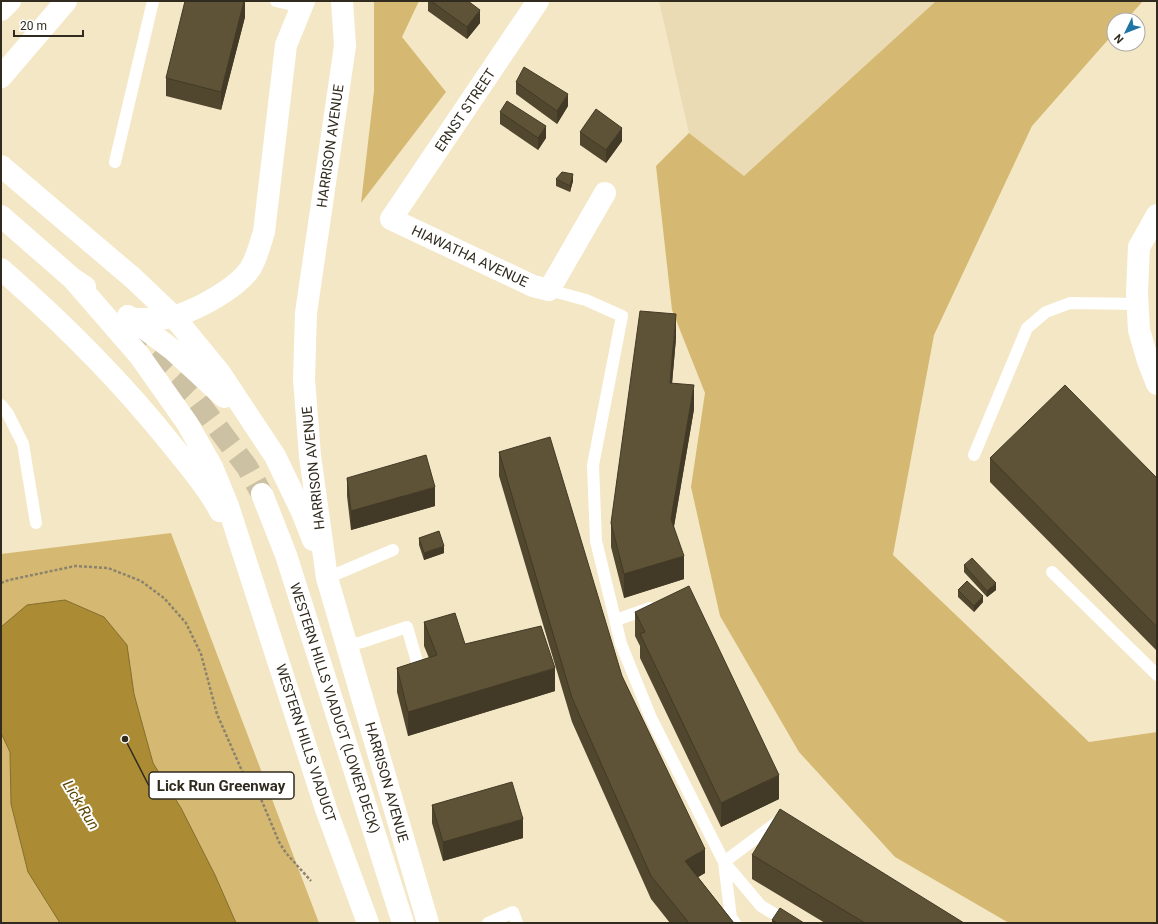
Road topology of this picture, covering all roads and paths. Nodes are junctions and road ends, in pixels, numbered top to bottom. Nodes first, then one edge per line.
1 (10, 1) edge
2 (66, 1) edge
3 (153, 1) edge
4 (276, 1) edge
5 (342, 1) edge
6 (538, 1) edge
7 (302, 4) edge
8 (1, 10) edge
9 (1, 77) edge
10 (115, 162) dead end
11 (1, 166) edge
12 (605, 194) dead end
13 (1157, 215) edge
14 (1, 216) edge
15 (391, 219) joint
16 (1, 270) edge
17 (73, 279) junction
18 (549, 290) junction
19 (1138, 304) junction
20 (106, 308) dead end
21 (174, 317) junction
22 (133, 319) junction
23 (1157, 384) edge
24 (1, 405) edge
25 (256, 428) junction
26 (974, 455) dead end
27 (262, 494) tunnel mouth
28 (224, 508) junction
29 (36, 523) dead end
30 (393, 550) dead end
31 (1052, 572) dead end
32 (327, 578) junction
33 (1, 583) edge
34 (659, 605) edge
35 (616, 620) junction
36 (346, 646) junction
37 (418, 664) edge
38 (1157, 675) edge
39 (793, 820) edge
40 (724, 862) junction
41 (311, 881) dead end
42 (368, 923) edge
43 (403, 923) edge
44 (428, 923) edge
45 (488, 923) edge
46 (517, 923) edge
47 (735, 923) edge
48 (789, 923) edge

1 - 8 main road
2 - 9 main road
3 - 10 lane
4 - 7 lane
5 - 32 main road, HARRISON AVENUE
6 - 15 main road, ERNST STREET
7 - 21 main road
11 - 21 main road
12 - 18 main road
13 - 19 main road
14 - 17 main road
14 - 20 main road
15 - 18 main road, HIAWATHA AVENUE
16 - 28 main road
17 - 22 main road
17 - 28 main road
18 - 35 lane
19 - 23 main road
19 - 26 lane
21 - 22 main road
21 - 25 main road
22 - 25 main road
24 - 29 lane
25 - 32 main road
27 - 43 main road, WESTERN HILLS VIADUCT (LOWER DECK)
28 - 42 main road, WESTERN HILLS VIADUCT
30 - 32 lane
31 - 38 lane
32 - 36 main road, HARRISON AVENUE
33 - 41 path
34 - 35 lane
35 - 40 lane
36 - 37 lane
36 - 44 main road, HARRISON AVENUE
39 - 40 lane
40 - 47 lane
40 - 48 lane
45 - 46 lane

